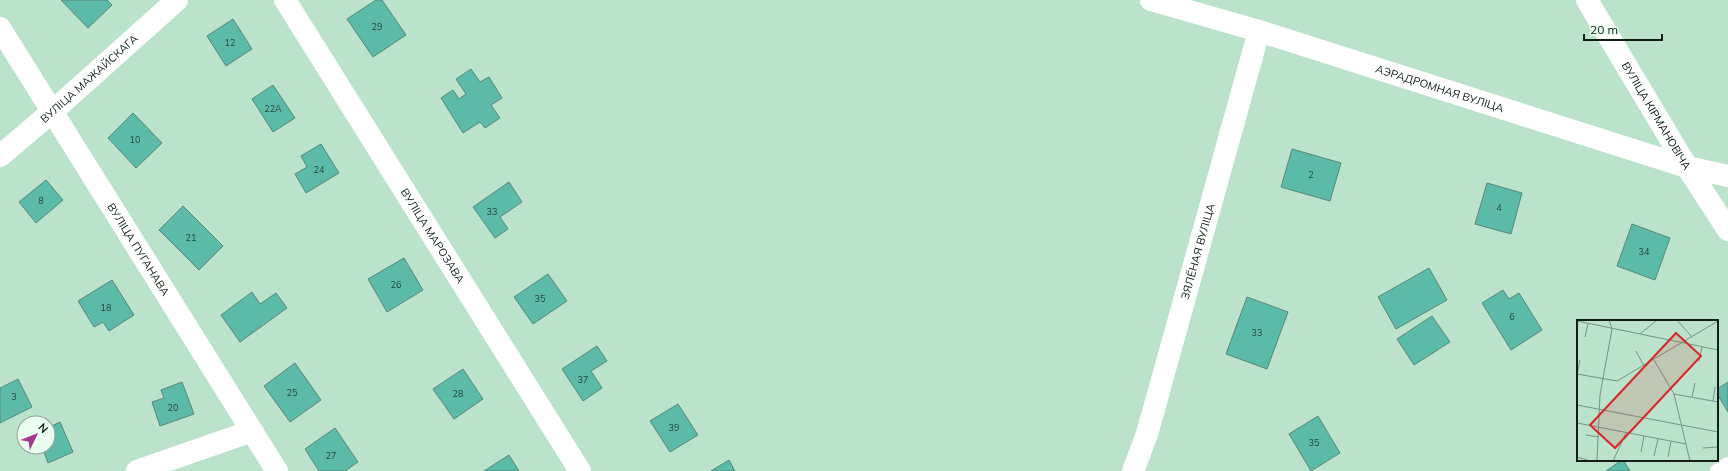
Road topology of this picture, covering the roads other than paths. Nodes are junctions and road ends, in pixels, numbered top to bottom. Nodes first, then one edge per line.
1 (177, 0) edge
2 (285, 0) edge
3 (1151, 0) edge
4 (1587, 0) edge
5 (0, 28) edge
6 (1259, 31) junction
7 (53, 111) junction
8 (0, 156) edge
9 (1687, 167) junction
10 (1728, 176) edge
11 (1728, 230) edge
12 (252, 431) junction
13 (1728, 464) edge
14 (137, 471) edge
15 (277, 471) edge
16 (580, 471) edge
17 (1133, 471) edge
18 (1716, 471) edge

1 - 7 street, ВУЛІЦА МАЖАЙСКАГА
2 - 16 street, ВУЛІЦА МАРОЗАВА
3 - 6 street, АЭРАДРОМНАЯ ВУЛІЦА
4 - 9 street, ВУЛІЦА КІРМАНОВІЧА
5 - 7 street, ВУЛІЦА ПУГАНАВА
6 - 9 street, АЭРАДРОМНАЯ ВУЛІЦА
6 - 17 street, ЗЯЛЁНАЯ ВУЛІЦА
7 - 8 street, ВУЛІЦА МАЖАЙСКАГА
7 - 12 street, ВУЛІЦА ПУГАНАВА
9 - 10 street, АЭРАДРОМНАЯ ВУЛІЦА
9 - 11 street, ВУЛІЦА КІРМАНОВІЧА
12 - 14 street
12 - 15 street, ВУЛІЦА ПУГАНАВА
13 - 18 lane

